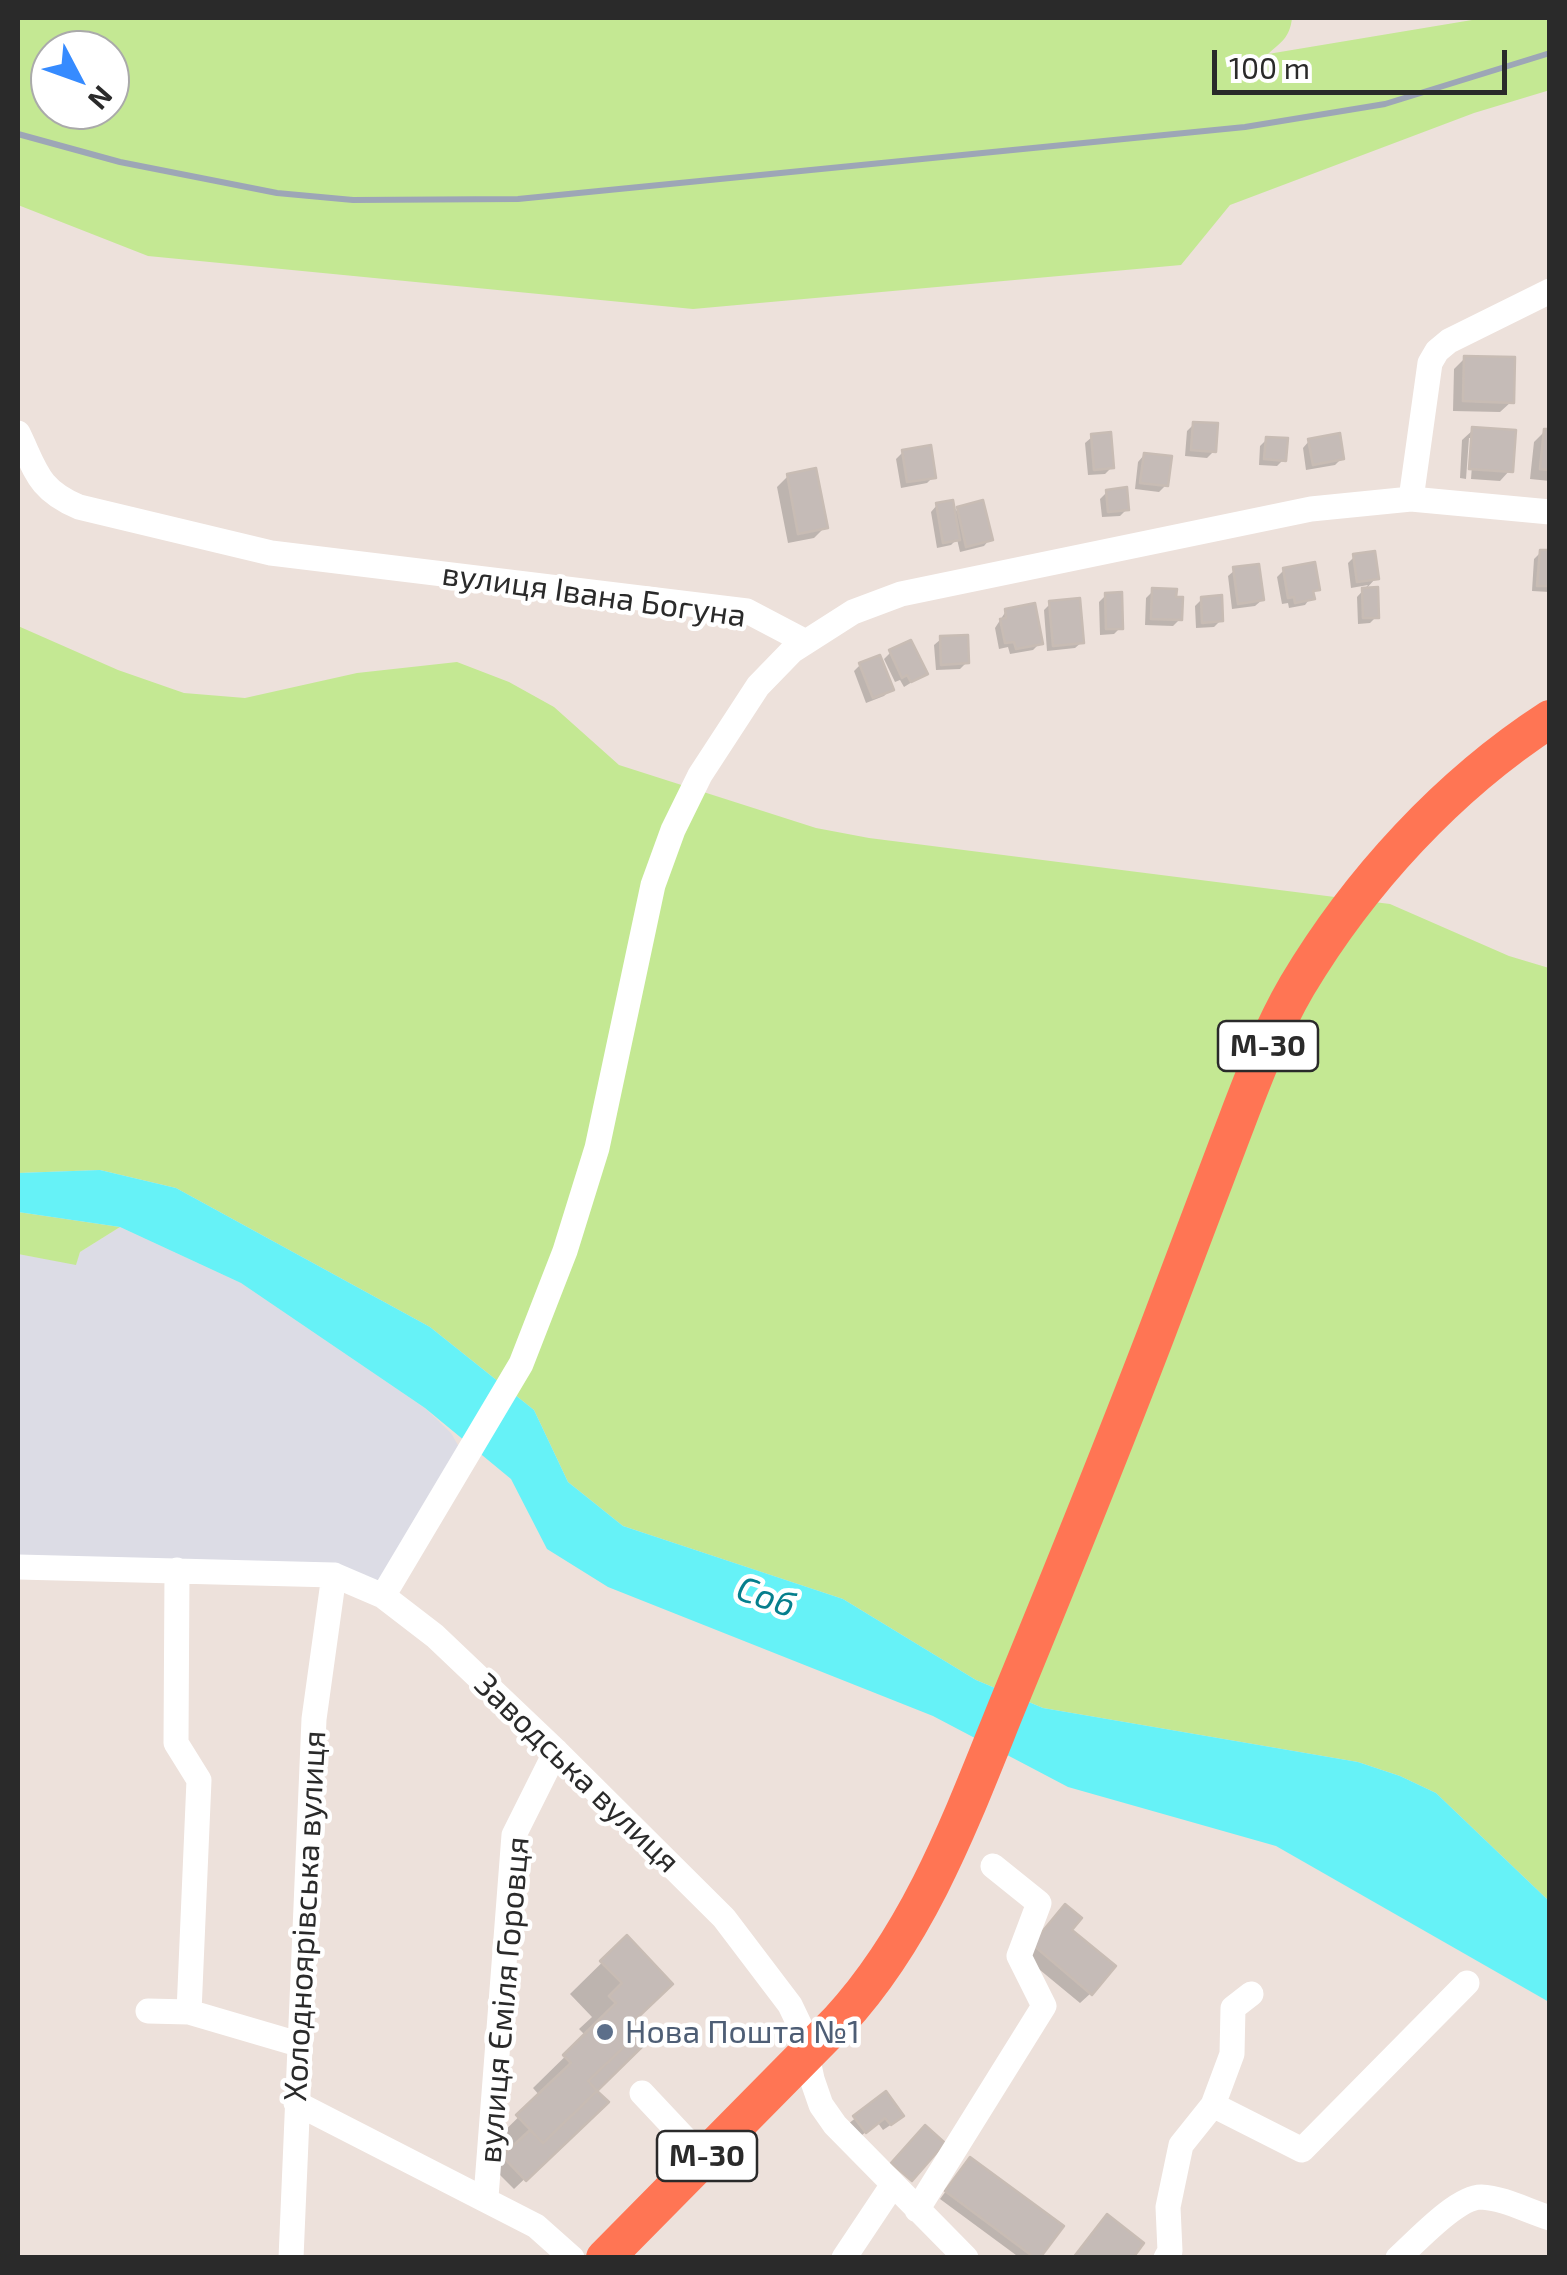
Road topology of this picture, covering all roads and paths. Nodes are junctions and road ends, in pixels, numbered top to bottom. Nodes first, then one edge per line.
1 (1550, 291) edge
2 (18, 433) edge
3 (1411, 498) junction
4 (1550, 512) edge
5 (806, 642) junction
6 (1550, 719) edge
7 (18, 1567) edge
8 (177, 1570) junction
9 (334, 1575) junction
10 (382, 1596) junction
11 (556, 1751) junction
12 (993, 1866) dead end
13 (1467, 1982) dead end
14 (1251, 1994) dead end
15 (148, 2011) dead end
16 (189, 2012) junction
17 (298, 2044) junction
18 (808, 2052) junction
19 (642, 2093) dead end
20 (296, 2102) junction
21 (1212, 2105) junction
22 (704, 2159) junction
23 (892, 2186) junction
24 (486, 2198) junction
25 (916, 2210) junction
26 (1550, 2218) edge
27 (291, 2258) edge
28 (572, 2258) edge
29 (605, 2258) edge
30 (844, 2258) edge
31 (966, 2258) edge
32 (1166, 2258) edge
33 (1398, 2258) edge

1 - 3 street
2 - 5 street, вулиця Івана Богуна
3 - 4 street
3 - 5 street
5 - 10 street
6 - 18 highway, М-30
7 - 8 street, Заводська вулиця
8 - 9 street, Заводська вулиця
8 - 16 street
9 - 10 street, Заводська вулиця
9 - 17 street, Холодноярівська вулиця
10 - 11 street, Заводська вулиця
11 - 18 street, Заводська вулиця
11 - 24 street, вулиця Єміля Горовця
12 - 25 street
13 - 21 street
14 - 21 street
15 - 16 street
16 - 17 street
17 - 20 street, Холодноярівська вулиця
18 - 22 highway, М-30
18 - 23 street, Заводська вулиця
19 - 22 street
20 - 24 street
20 - 27 street, Холодноярівська вулиця
21 - 32 street
22 - 29 highway, М-30
23 - 25 street, Заводська вулиця
23 - 30 street
24 - 28 street
25 - 31 street, Заводська вулиця
26 - 33 street

